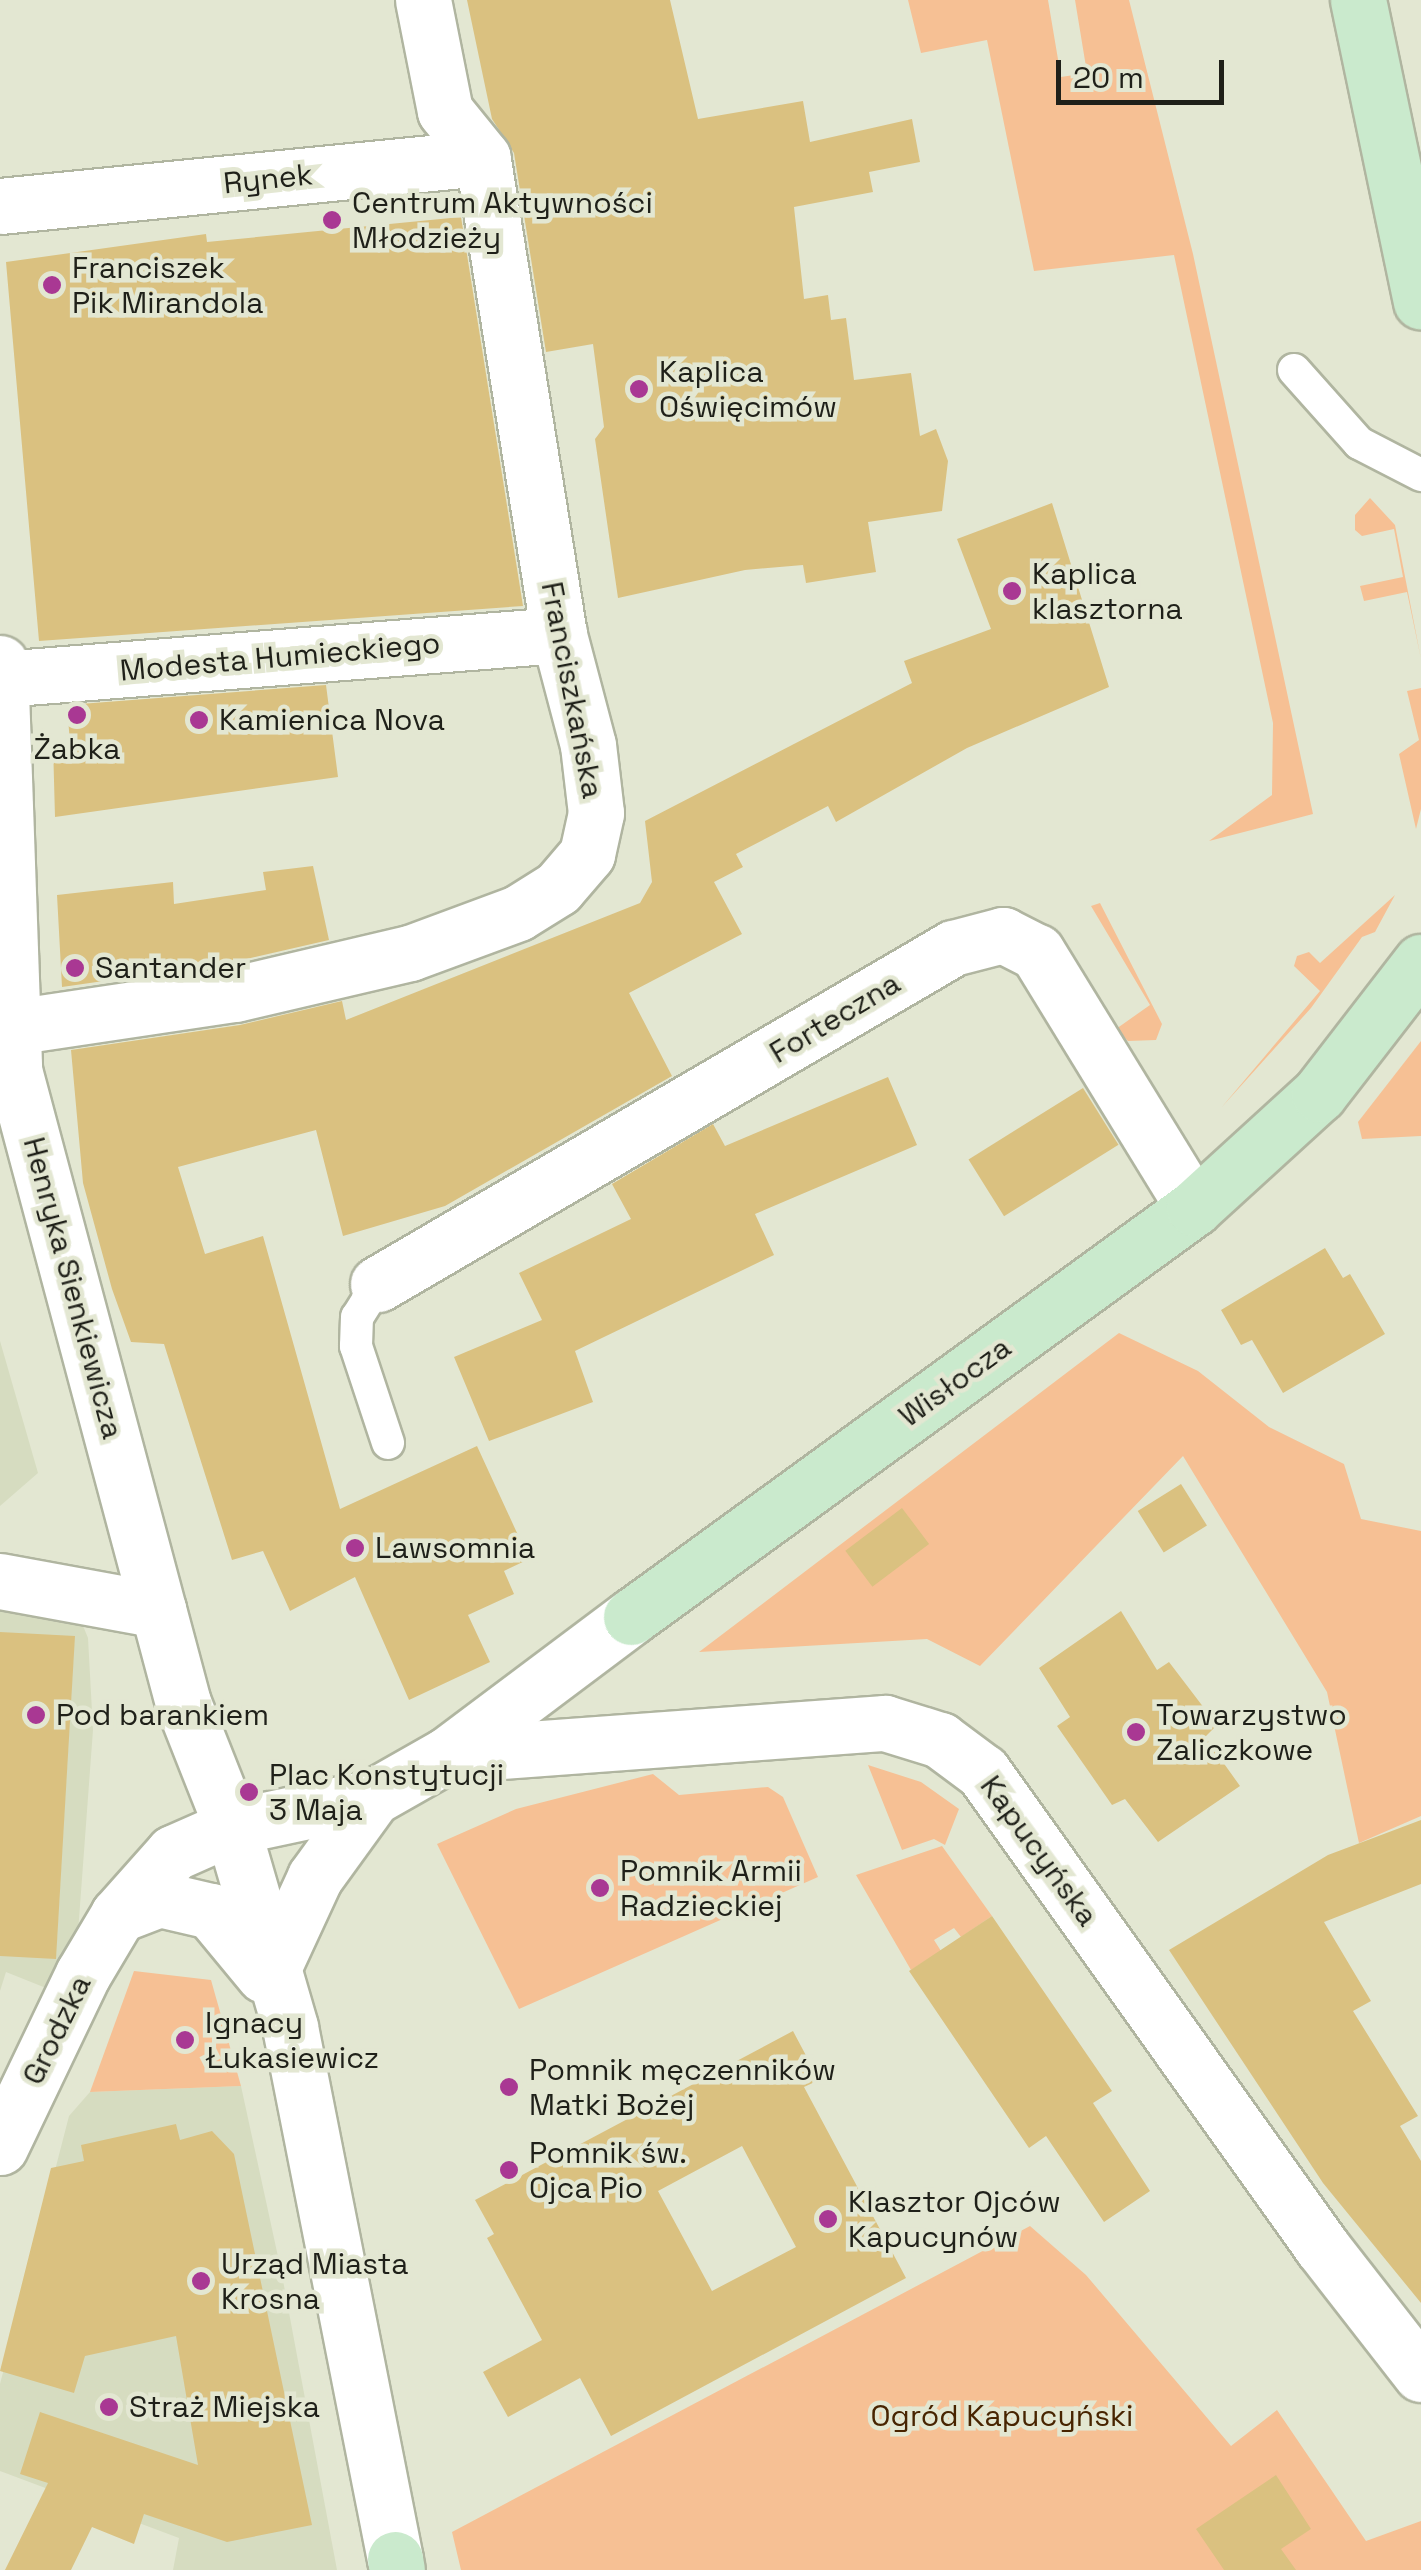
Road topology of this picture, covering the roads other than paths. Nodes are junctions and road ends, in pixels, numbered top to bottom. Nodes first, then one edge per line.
1 (423, 0) edge
2 (1358, 0) edge
3 (483, 158) junction
4 (0, 206) edge
5 (1421, 302) edge
6 (1294, 370) dead end
7 (1421, 475) edge
8 (559, 635) junction
9 (0, 663) edge
10 (1, 680) edge
11 (3, 759) edge
12 (1421, 962) edge
13 (9, 1056) edge
14 (1194, 1208) junction
15 (378, 1284) joint
16 (388, 1444) dead end
17 (0, 1581) edge
18 (158, 1610) junction
19 (446, 1755) junction
20 (372, 1797) junction
21 (232, 1828) junction
22 (118, 1915) junction
23 (273, 1968) junction
24 (290, 2027) junction
25 (0, 2148) edge
26 (1421, 2374) edge
27 (396, 2564) edge

1 - 3 street
2 - 5 street
3 - 4 street, Rynek
3 - 8 street, Franciszkańska
6 - 7 lane
8 - 10 street, Modesta Humieckiego
8 - 13 street, Franciszkańska
9 - 10 street, Henryka Sienkiewicza
10 - 11 street, Henryka Sienkiewicza
11 - 13 street, Henryka Sienkiewicza
12 - 14 street, Wisłocza
13 - 18 street, Henryka Sienkiewicza
14 - 15 street, Forteczna
14 - 19 street, Wisłocza
15 - 16 lane
17 - 18 street
18 - 21 street
19 - 20 street
19 - 26 street, Kapucyńska
20 - 21 street
20 - 23 street
21 - 22 street, Grodzka
21 - 23 street
22 - 24 street
22 - 25 street, Grodzka
23 - 24 street
24 - 27 street

